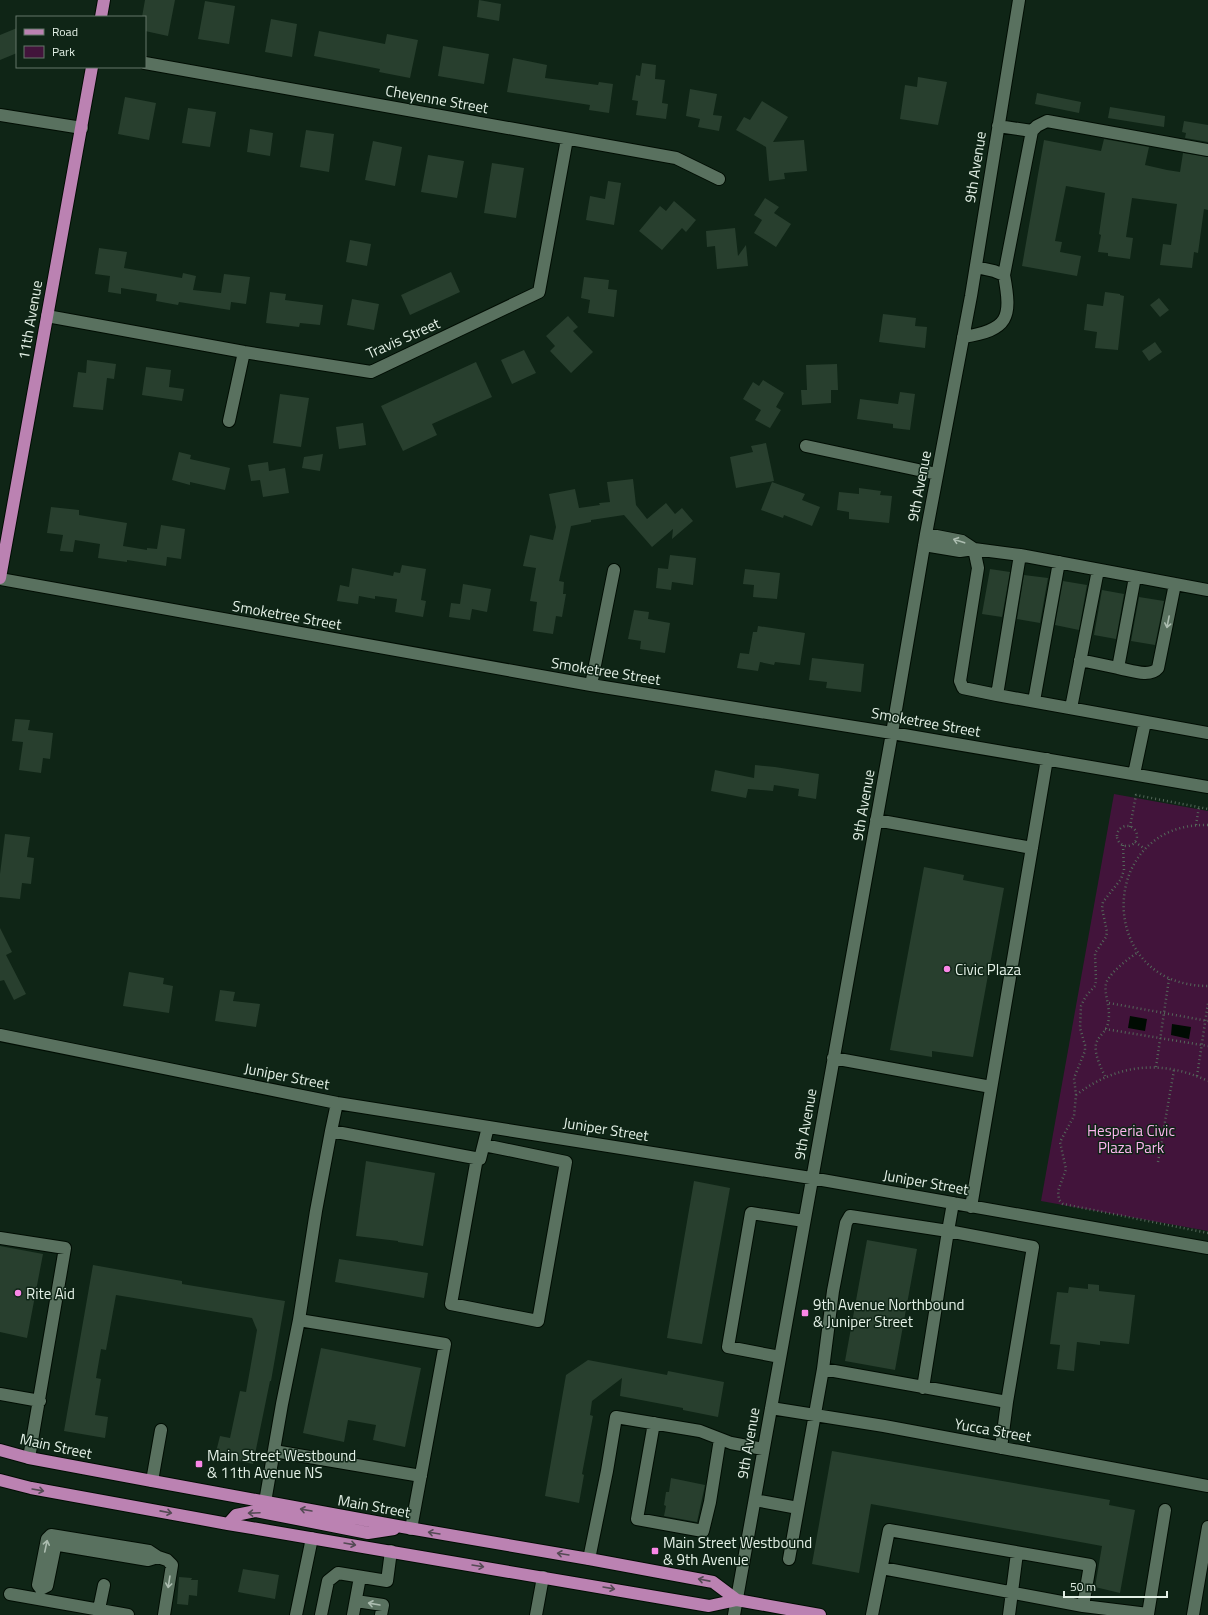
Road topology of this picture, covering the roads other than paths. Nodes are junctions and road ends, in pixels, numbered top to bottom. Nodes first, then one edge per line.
1 (104, 0) edge
2 (1019, 0) edge
3 (101, 16) edge
4 (146, 63) edge
5 (92, 68) edge
6 (0, 115) edge
7 (998, 126) junction
8 (82, 128) junction
9 (1032, 132) junction
10 (567, 139) junction
11 (1208, 150) edge
12 (719, 179) dead end
13 (976, 267) junction
14 (1004, 275) junction
15 (47, 316) junction
16 (963, 337) junction
17 (244, 352) junction
18 (229, 421) dead end
19 (806, 446) dead end
20 (937, 474) junction
21 (925, 539) junction
22 (974, 549) junction
23 (1020, 555) junction
24 (1059, 562) junction
25 (614, 570) dead end
26 (1098, 570) junction
27 (1135, 577) junction
28 (0, 579) edge
29 (1175, 584) junction
30 (1208, 590) edge
31 (1080, 660) junction
32 (1118, 668) junction
33 (591, 685) junction
34 (997, 695) junction
35 (1034, 701) junction
36 (1071, 708) junction
37 (1145, 722) junction
38 (892, 733) junction
39 (1208, 733) edge
40 (1047, 759) junction
41 (1134, 774) junction
42 (1208, 787) edge
43 (876, 820) junction
44 (1032, 848) junction
45 (0, 1035) edge
46 (833, 1058) junction
47 (991, 1087) junction
48 (337, 1103) junction
49 (488, 1127) junction
50 (331, 1131) junction
51 (484, 1145) junction
52 (477, 1158) junction
53 (811, 1178) junction
54 (953, 1203) junction
55 (971, 1206) junction
56 (804, 1221) junction
57 (948, 1231) junction
58 (0, 1238) edge
59 (1208, 1248) edge
60 (299, 1320) junction
61 (780, 1357) junction
62 (823, 1369) junction
63 (923, 1388) junction
64 (0, 1394) edge
65 (40, 1401) junction
66 (1007, 1402) junction
67 (771, 1408) junction
68 (815, 1415) junction
69 (654, 1423) junction
70 (161, 1430) dead end
71 (720, 1439) junction
72 (1002, 1448) junction
73 (764, 1449) junction
74 (0, 1450) edge
75 (274, 1450) junction
76 (29, 1458) junction
77 (421, 1476) junction
78 (0, 1480) edge
79 (152, 1481) junction
80 (1208, 1486) edge
81 (755, 1500) junction
82 (265, 1502) junction
83 (798, 1508) junction
84 (1166, 1510) dead end
85 (228, 1524) junction
86 (1208, 1527) edge
87 (407, 1528) junction
88 (312, 1538) junction
89 (391, 1551) junction
90 (1017, 1553) junction
91 (588, 1558) junction
92 (789, 1559) dead end
93 (882, 1568) junction
94 (360, 1577) junction
95 (543, 1577) junction
96 (104, 1585) dead end
97 (1012, 1592) junction
98 (10, 1594) dead end
99 (40, 1594) junction
100 (356, 1600) junction
101 (737, 1600) junction
102 (1083, 1606) junction
103 (99, 1609) junction
104 (128, 1615) edge
105 (164, 1615) edge
106 (296, 1615) edge
107 (321, 1615) edge
108 (353, 1615) edge
109 (381, 1615) edge
110 (536, 1615) edge
111 (734, 1615) edge
112 (820, 1615) edge
113 (872, 1615) edge
114 (1009, 1615) edge
115 (1193, 1615) edge

1 - 3 main road
2 - 7 street, 9th Avenue
4 - 10 street, Cheyenne Street
5 - 8 main road, 11th Avenue
6 - 8 street
7 - 9 street
7 - 13 street, 9th Avenue
8 - 15 main road, 11th Avenue
9 - 11 street
9 - 14 street
10 - 12 street, Cheyenne Street
10 - 17 street, Travis Street
13 - 14 street
13 - 16 street, 9th Avenue
14 - 16 street
15 - 17 street, Travis Street
15 - 28 main road, 11th Avenue
16 - 20 street, 9th Avenue
17 - 18 street
19 - 20 street
20 - 21 street, 9th Avenue
21 - 22 street
21 - 38 street, 9th Avenue
22 - 23 street
22 - 34 street
23 - 24 street
23 - 34 street
24 - 26 street
24 - 35 street
25 - 33 street
26 - 27 street
26 - 31 street
27 - 29 street
27 - 32 street
28 - 33 street, Smoketree Street
29 - 30 street
29 -> 32 street
31 - 32 street
31 - 36 street
33 - 38 street, Smoketree Street
34 - 35 street
35 - 36 street
36 - 37 street
37 - 39 street
37 - 41 street
38 - 40 street, Smoketree Street
38 - 43 street, 9th Avenue
40 - 41 street, Smoketree Street
40 - 44 street
41 - 42 street, Smoketree Street
43 - 44 street
43 - 46 street, 9th Avenue
44 - 47 street
45 - 48 street, Juniper Street
46 - 47 street
46 - 53 street, 9th Avenue
47 - 55 street
48 - 49 street, Juniper Street
48 - 50 street
49 - 51 street
49 - 53 street, Juniper Street
50 - 52 street
50 - 60 street
51 - 52 street
51 - 52 street
53 - 54 street, Juniper Street
53 - 56 street, 9th Avenue
54 - 55 street, Juniper Street
54 - 57 street
55 - 59 street, Juniper Street
56 - 61 street, 9th Avenue
56 - 61 street
57 - 62 street
57 - 63 street
57 - 66 street
58 - 65 street
60 - 75 street
60 - 77 street
61 - 67 street, 9th Avenue
62 - 63 street
62 - 68 street
63 - 66 street
64 - 65 street
65 - 76 street
66 - 72 street
67 - 68 street, Yucca Street
67 - 73 street, 9th Avenue
68 - 72 street, Yucca Street
68 - 83 street
69 - 71 street
69 - 71 street
69 - 91 street
70 - 79 street
71 - 73 street
72 - 80 street, Yucca Street
73 - 81 street, 9th Avenue
74 - 76 main road, Main Street
75 - 77 street
75 - 82 street
76 - 79 main road, Main Street
77 - 87 street
78 -> 85 main road, Main Street
79 - 82 main road, Main Street
81 - 83 street
81 - 101 street, 9th Avenue
87 -> 82 main road, Main Street
83 - 92 street
84 - 102 street
87 -> 85 main road
85 - 88 main road, Main Street
86 - 115 street
91 -> 87 main road, Main Street
88 -> 89 main road, Main Street
88 - 106 street
89 - 94 street
89 -> 95 main road, Main Street
90 - 93 street
90 - 97 street
90 - 102 street
101 -> 91 main road, Main Street
93 - 97 street
93 - 113 street
94 - 100 street
94 - 107 street
95 -> 101 main road, Main Street
95 - 110 street
96 - 103 street
97 - 102 street
97 - 114 street
98 - 99 street
99 - 103 street
99 -> 105 street
100 - 108 street
109 -> 100 street
101 - 111 street, 9th Avenue
101 - 112 main road, Main Street
103 - 104 street

